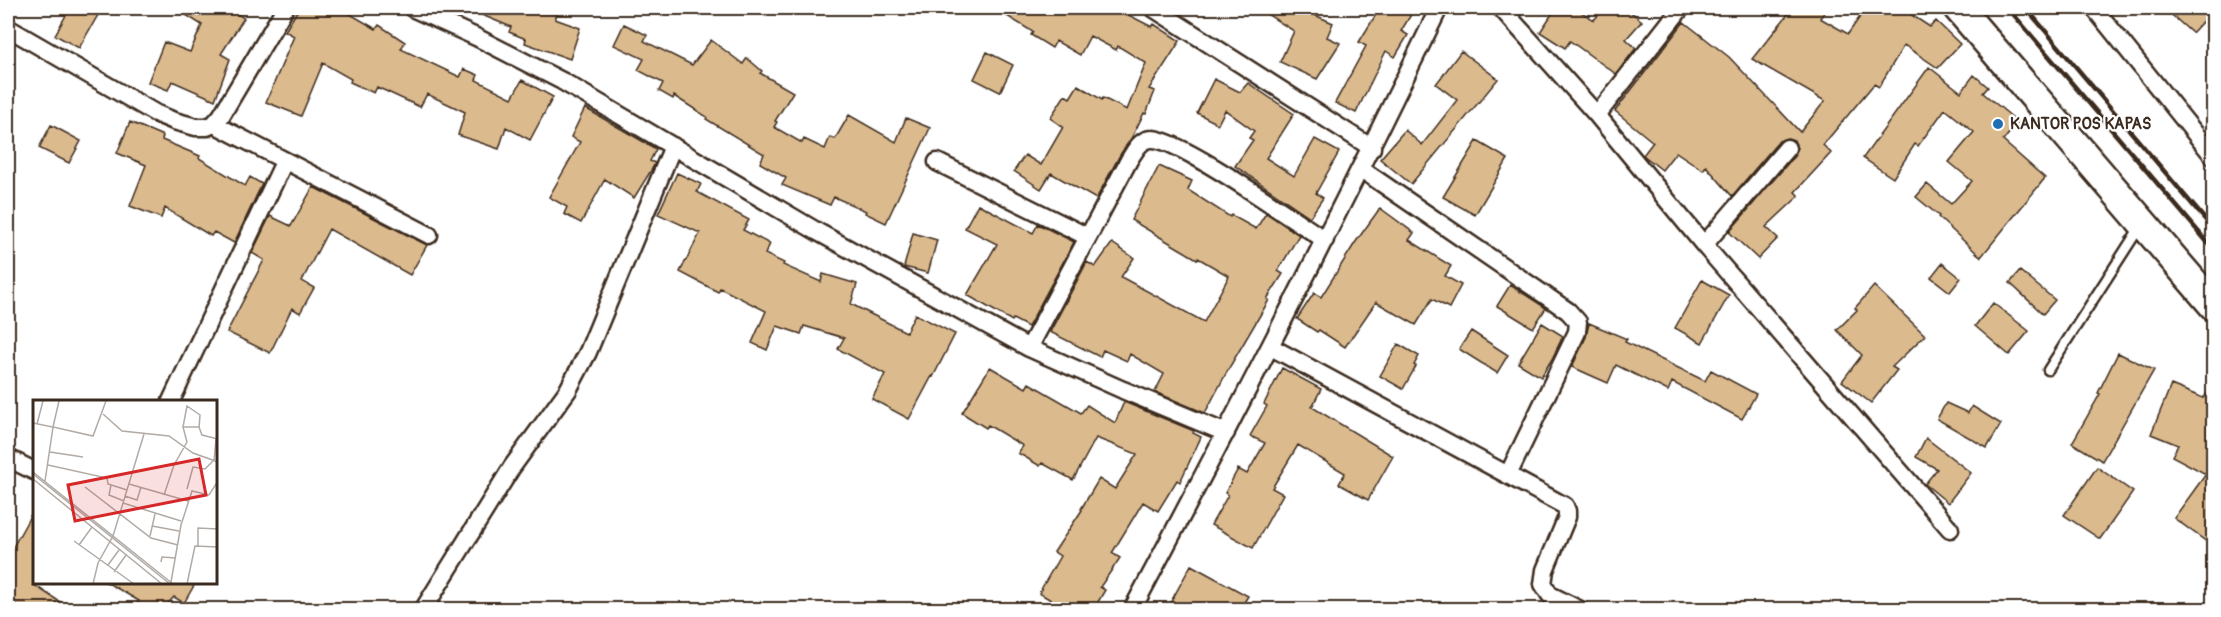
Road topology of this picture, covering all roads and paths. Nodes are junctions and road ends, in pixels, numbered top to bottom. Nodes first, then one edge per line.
1 (285, 8) edge
2 (412, 8) edge
3 (1153, 8) edge
4 (1439, 8) edge
5 (1501, 8) edge
6 (1681, 8) edge
7 (1958, 8) edge
8 (2094, 8) edge
9 (8, 28) edge
10 (1597, 115) junction
11 (214, 124) junction
12 (673, 146) junction
13 (1372, 148) junction
14 (1787, 148) dead end
15 (2214, 157) edge
16 (284, 162) junction
17 (937, 162) dead end
18 (1361, 169) junction
19 (2143, 222) junction
20 (429, 235) dead end
21 (1088, 237) junction
22 (1325, 240) junction
23 (1704, 245) junction
24 (2214, 306) edge
25 (1271, 347) junction
26 (1029, 348) junction
27 (2048, 369) dead end
28 (171, 400) edge
29 (1226, 433) junction
30 (8, 458) edge
31 (33, 470) edge
32 (1508, 475) junction
33 (1950, 529) dead end
34 (423, 609) edge
35 (1132, 609) edge
36 (1580, 609) edge

1 - 11 street
2 - 12 street
3 - 13 street
4 - 13 street
5 - 10 street
6 - 10 street
7 - 19 highway
8 - 15 street
9 - 11 street
10 - 23 street
11 - 16 street
12 - 26 street
12 - 34 street
13 - 18 street
14 - 23 street
16 - 20 street
16 - 28 street
17 - 21 street
18 - 22 street
18 - 32 street
19 - 24 highway
19 - 27 lane
21 - 22 street
21 - 26 street
22 - 25 street
23 - 33 street
25 - 29 street
25 - 32 street
26 - 29 street
29 - 35 street
30 - 31 street
32 - 36 street

